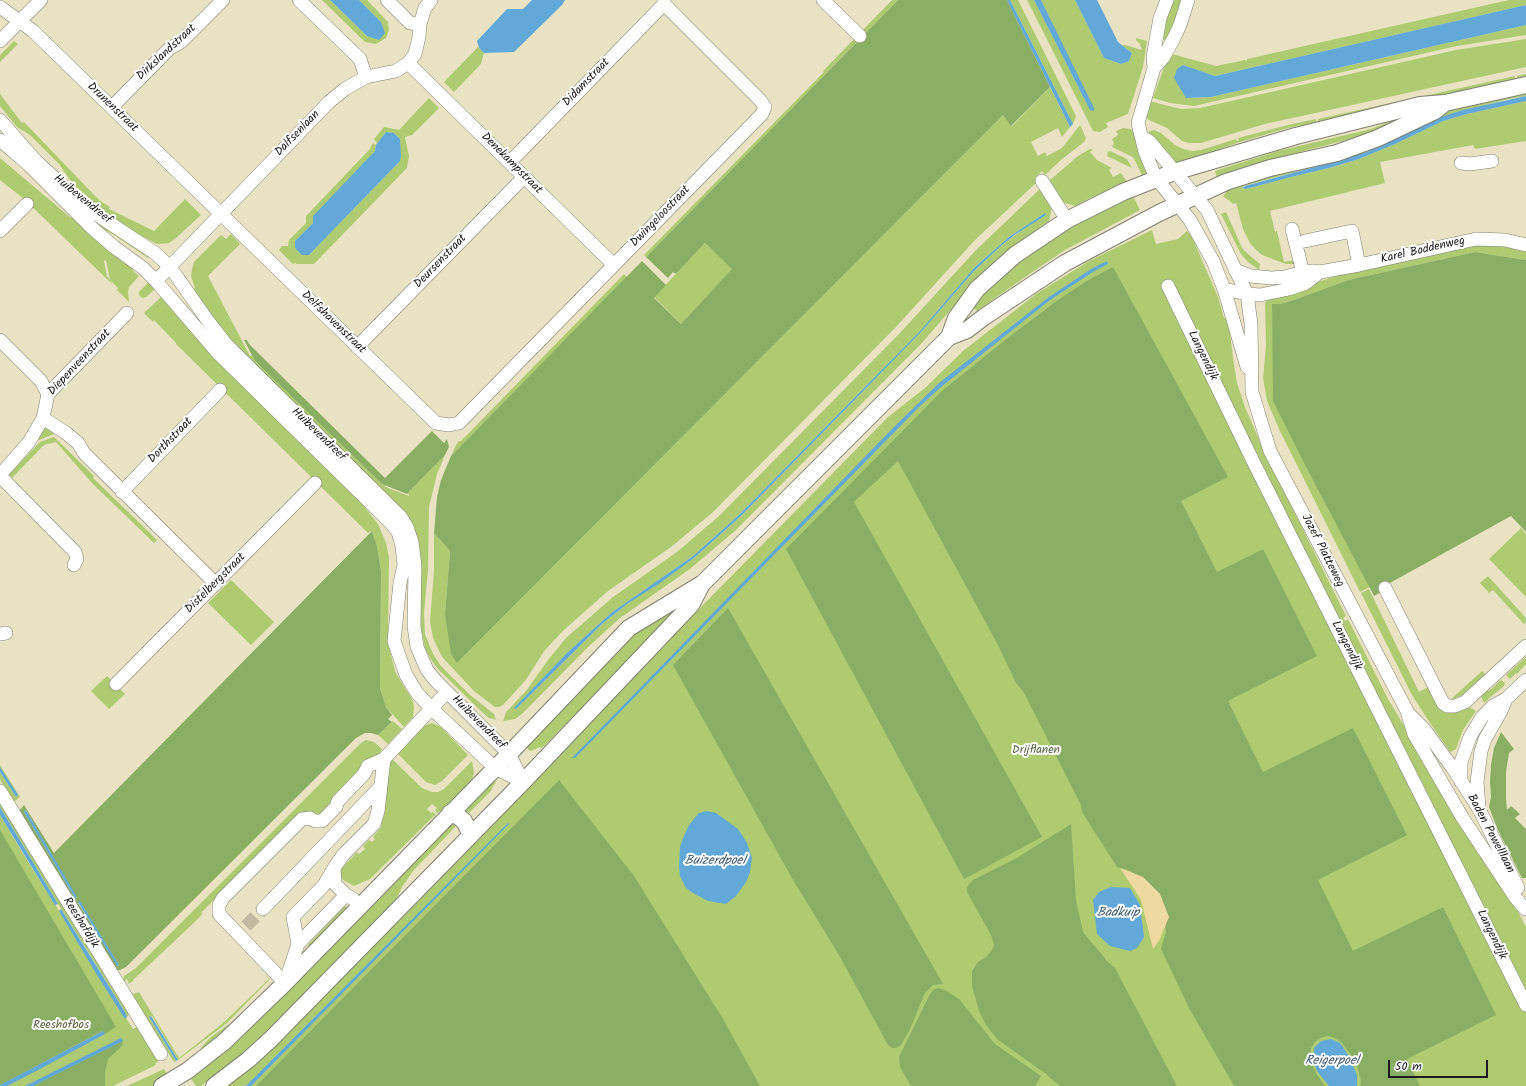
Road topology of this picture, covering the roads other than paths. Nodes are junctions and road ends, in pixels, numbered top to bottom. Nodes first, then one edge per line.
1 (41, 0) edge
2 (223, 0) edge
3 (299, 0) edge
4 (386, 0) edge
5 (431, 0) edge
6 (823, 0) edge
7 (1167, 0) edge
8 (1188, 0) edge
9 (664, 2) edge
10 (0, 7) edge
11 (19, 22) junction
12 (420, 24) junction
13 (860, 36) dead end
14 (0, 41) edge
15 (408, 63) junction
16 (1154, 68) junction
17 (366, 77) junction
18 (1526, 85) edge
19 (1445, 103) junction
20 (112, 107) junction
21 (0, 120) edge
22 (1140, 129) junction
23 (0, 140) edge
24 (1492, 161) dead end
25 (510, 162) junction
26 (1461, 163) dead end
27 (1174, 172) junction
28 (524, 177) junction
29 (1156, 178) junction
30 (1042, 181) dead end
31 (1195, 196) junction
32 (27, 204) dead end
33 (1178, 205) junction
34 (220, 214) junction
35 (1067, 220) junction
36 (1292, 229) dead end
37 (0, 231) edge
38 (1305, 241) dead end
39 (1526, 245) edge
40 (614, 265) junction
41 (1359, 265) junction
42 (170, 267) junction
43 (1235, 270) junction
44 (1304, 278) junction
45 (156, 281) junction
46 (1168, 286) dead end
47 (1224, 289) junction
48 (1247, 294) junction
49 (127, 313) dead end
50 (949, 337) junction
51 (0, 340) edge
52 (357, 347) junction
53 (1252, 384) junction
54 (220, 390) dead end
55 (48, 394) junction
56 (43, 418) junction
57 (449, 426) joint
58 (0, 475) edge
59 (315, 483) dead end
60 (122, 492) junction
61 (74, 565) dead end
62 (703, 583) junction
63 (216, 584) junction
64 (1385, 588) dead end
65 (1526, 646) edge
66 (1526, 680) edge
67 (116, 684) dead end
68 (447, 692) junction
69 (1472, 696) junction
70 (432, 709) junction
71 (1407, 711) junction
72 (1491, 715) junction
73 (509, 754) junction
74 (384, 759) junction
75 (495, 768) junction
76 (523, 782) junction
77 (1461, 782) junction
78 (380, 787) junction
79 (0, 791) edge
80 (1479, 809) junction
81 (450, 813) junction
82 (1462, 817) junction
83 (471, 835) junction
84 (334, 868) junction
85 (346, 895) junction
86 (361, 904) junction
87 (263, 909) tunnel mouth
88 (1526, 910) edge
89 (298, 944) junction
90 (285, 983) junction
91 (1526, 1005) edge
92 (161, 1054) dead end
93 (162, 1086) edge
94 (214, 1086) edge

1 - 11 street
2 - 20 street, Dirkslandstraat
3 - 17 street
4 - 12 street
5 - 12 street
6 - 13 street
7 - 16 street
8 - 16 street
9 - 25 street, Didamstraat
9 - 40 street, Dwingeloostraat
10 - 11 street, Drunenstraat
11 - 14 street
11 - 20 street, Drunenstraat
12 - 15 street
15 - 17 street, Dalfsenlaan
15 - 25 street, Denekampstraat
16 - 22 street
17 - 34 street, Dalfsenlaan
18 - 19 main road
19 - 27 main road
19 - 31 main road
20 - 34 street, Drunenstraat
21 - 42 street, Huibevendreef
22 - 27 street, Jozef Platteweg
22 - 29 street, Jozef Platteweg
23 - 45 street, Huibevendreef
24 - 26 street
25 - 28 street, Denekampstraat
27 - 29 main road
27 - 31 street, Jozef Platteweg
28 - 40 street, Denekampstraat
28 - 52 street, Deursenstraat
29 - 33 street, Jozef Platteweg
29 - 35 main road
30 - 35 street
31 - 33 main road
31 - 43 street, Jozef Platteweg
32 - 37 street
33 - 47 street, Jozef Platteweg
33 - 50 main road
34 - 42 street, Dalfsenlaan
34 - 52 street, Delfshavenstraat
35 - 50 main road
36 - 44 street
38 - 41 street
39 - 41 street, Karel Boddenweg
40 - 57 street, Dwingeloostraat
41 - 44 street, Karel Boddenweg
42 - 45 street, Dalfsenlaan
42 - 68 street, Huibevendreef
43 - 44 street, Karel Boddenweg
43 - 48 street, Jozef Platteweg
44 - 48 street, Karel Boddenweg
45 - 70 street, Huibevendreef
46 - 91 street, Langendijk
47 - 48 street, Karel Boddenweg
47 - 53 street, Jozef Platteweg
48 - 53 street, Jozef Platteweg
49 - 55 street, Diepenveenstraat
50 - 62 main road
51 - 55 street
52 - 57 street, Delfshavenstraat
53 - 71 street, Jozef Platteweg
54 - 60 street, Dorthstraat
55 - 56 street, Diepenveenstraat
56 - 58 street, Diepenveenstraat
56 - 60 street
58 - 61 street, Diepenveenstraat
59 - 63 street, Distelbergstraat
60 - 63 street
62 - 73 main road
62 - 76 main road
63 - 67 street, Distelbergstraat
64 - 69 street
65 - 69 street
66 - 72 street
68 - 70 street
68 - 73 street, Huibevendreef
69 - 72 street
70 - 74 street
70 - 75 street, Huibevendreef
71 - 77 street, Jozef Platteweg
71 - 82 street, Jozef Platteweg
72 - 77 street
72 - 80 street
73 - 75 main road
73 - 76 street, Huibevendreef
74 - 78 street
74 - 90 street
75 - 76 street, Huibevendreef
75 - 81 main road
76 - 83 main road
77 - 80 street, Baden Powelllaan
77 - 82 street
78 - 84 street
78 - 87 street
79 - 92 street, Reeshofdijk
80 - 88 street, Baden Powelllaan
81 - 83 main road
81 - 86 main road
82 - 88 street, Baden Powelllaan
83 - 94 main road
84 - 85 street
84 - 89 street
85 - 86 street
85 - 89 street
86 - 90 main road
89 - 90 street
90 - 93 main road

